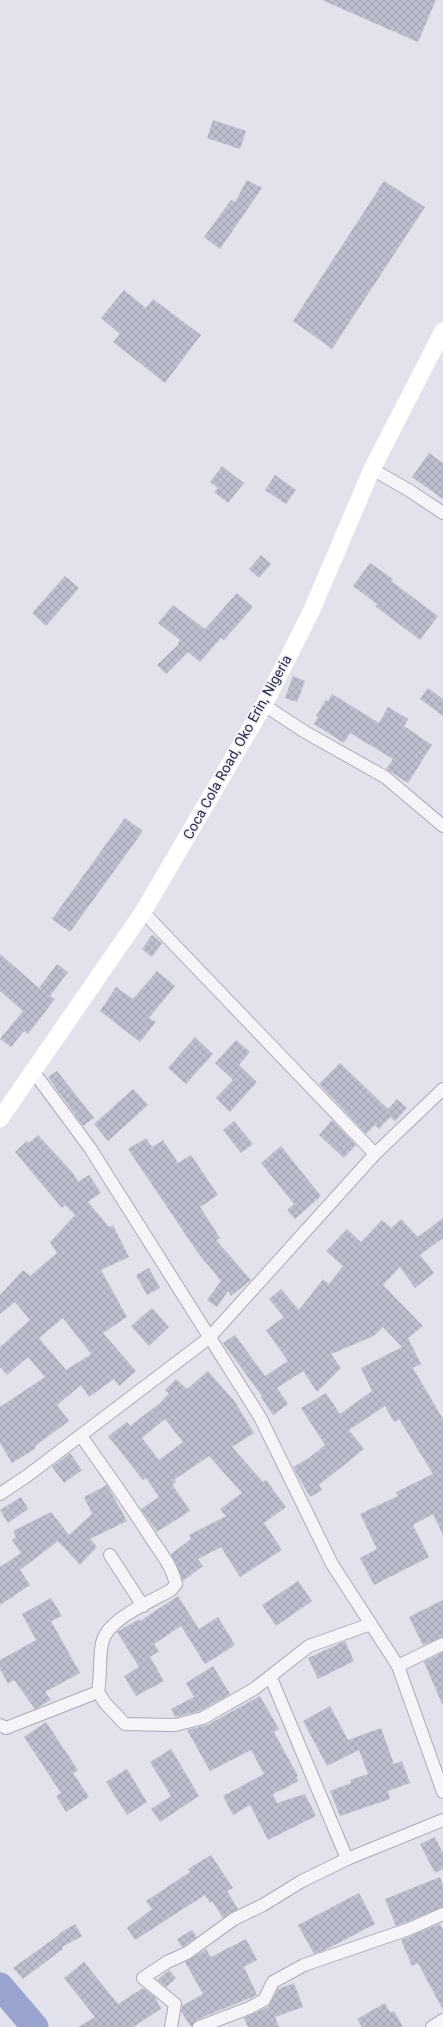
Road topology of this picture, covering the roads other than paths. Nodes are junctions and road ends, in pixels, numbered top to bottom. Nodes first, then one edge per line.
1 (442, 337) edge
2 (372, 469) junction
3 (443, 513) edge
4 (264, 705) junction
5 (443, 826) edge
6 (143, 912) junction
7 (33, 1071) junction
8 (443, 1089) edge
9 (0, 1119) edge
10 (375, 1154) junction
11 (209, 1338) junction
12 (81, 1436) junction
13 (0, 1494) edge
14 (110, 1555) dead end
15 (143, 1606) junction
16 (371, 1624) junction
17 (443, 1644) edge
18 (398, 1666) junction
19 (270, 1678) junction
20 (98, 1692) junction
21 (2, 1728) edge
22 (443, 1792) edge
23 (443, 1820) edge
24 (347, 1858) junction
25 (443, 1914) edge
26 (443, 2020) edge
27 (171, 2027) edge
28 (199, 2027) edge
29 (432, 2027) edge

1 - 2 street, Coca Cola Road, Oko Erin, Nigeria
2 - 3 street
2 - 4 street, Coca Cola Road, Oko Erin, Nigeria
4 - 5 street
4 - 6 street, Coca Cola Road, Oko Erin, Nigeria
6 - 7 street, Coca Cola Road, Oko Erin, Nigeria
6 - 10 street
7 - 9 street, Coca Cola Road, Oko Erin, Nigeria
7 - 11 street
8 - 10 street
10 - 11 street
11 - 12 street
11 - 16 street
12 - 13 street
12 - 15 street
14 - 15 street
15 - 20 street
16 - 18 street
16 - 19 street
17 - 18 street
18 - 22 street
19 - 20 street
19 - 24 street
20 - 21 street
23 - 24 street
24 - 27 street
25 - 28 street
26 - 29 street

